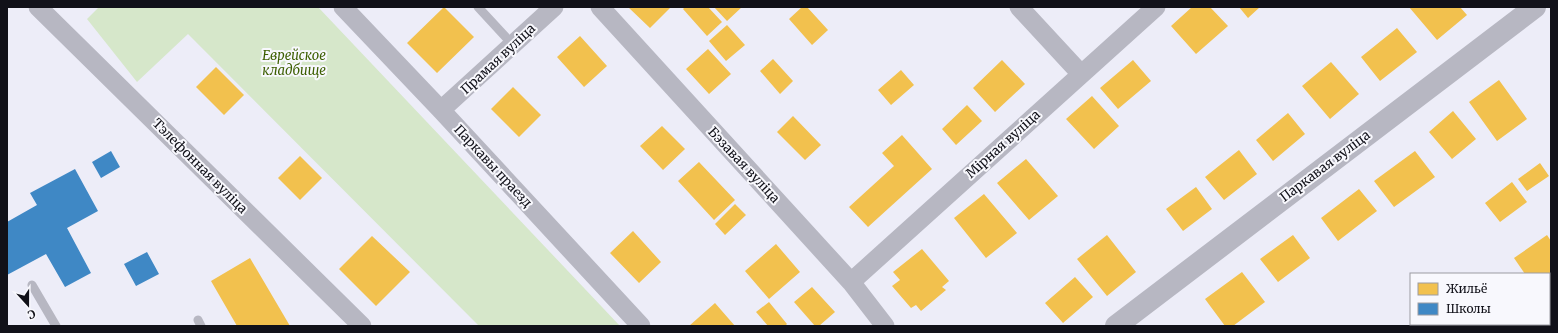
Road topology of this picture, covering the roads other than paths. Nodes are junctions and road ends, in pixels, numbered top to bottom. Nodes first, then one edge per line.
1 (38, 7) edge
2 (343, 7) edge
3 (478, 7) edge
4 (554, 7) edge
5 (600, 7) edge
6 (1019, 7) edge
7 (1156, 7) edge
8 (1535, 7) edge
9 (513, 45) junction
10 (1081, 74) junction
11 (442, 110) junction
12 (851, 282) junction
13 (32, 285) dead end
14 (56, 326) edge
15 (362, 326) edge
16 (641, 326) edge
17 (885, 326) edge
18 (1116, 326) edge

1 - 15 street, Тэлефонная вуліца
2 - 11 street, Паркавы праезд
3 - 9 lane
4 - 9 street, Прамая вуліца
5 - 12 street, Бэзавая вуліца
6 - 10 street
7 - 10 street, Мірная вуліца
8 - 18 street, Паркавая вуліца
9 - 11 street, Прамая вуліца
10 - 12 street, Мірная вуліца
11 - 16 street, Паркавы праезд
12 - 17 street, Бэзавая вуліца
13 - 14 lane

